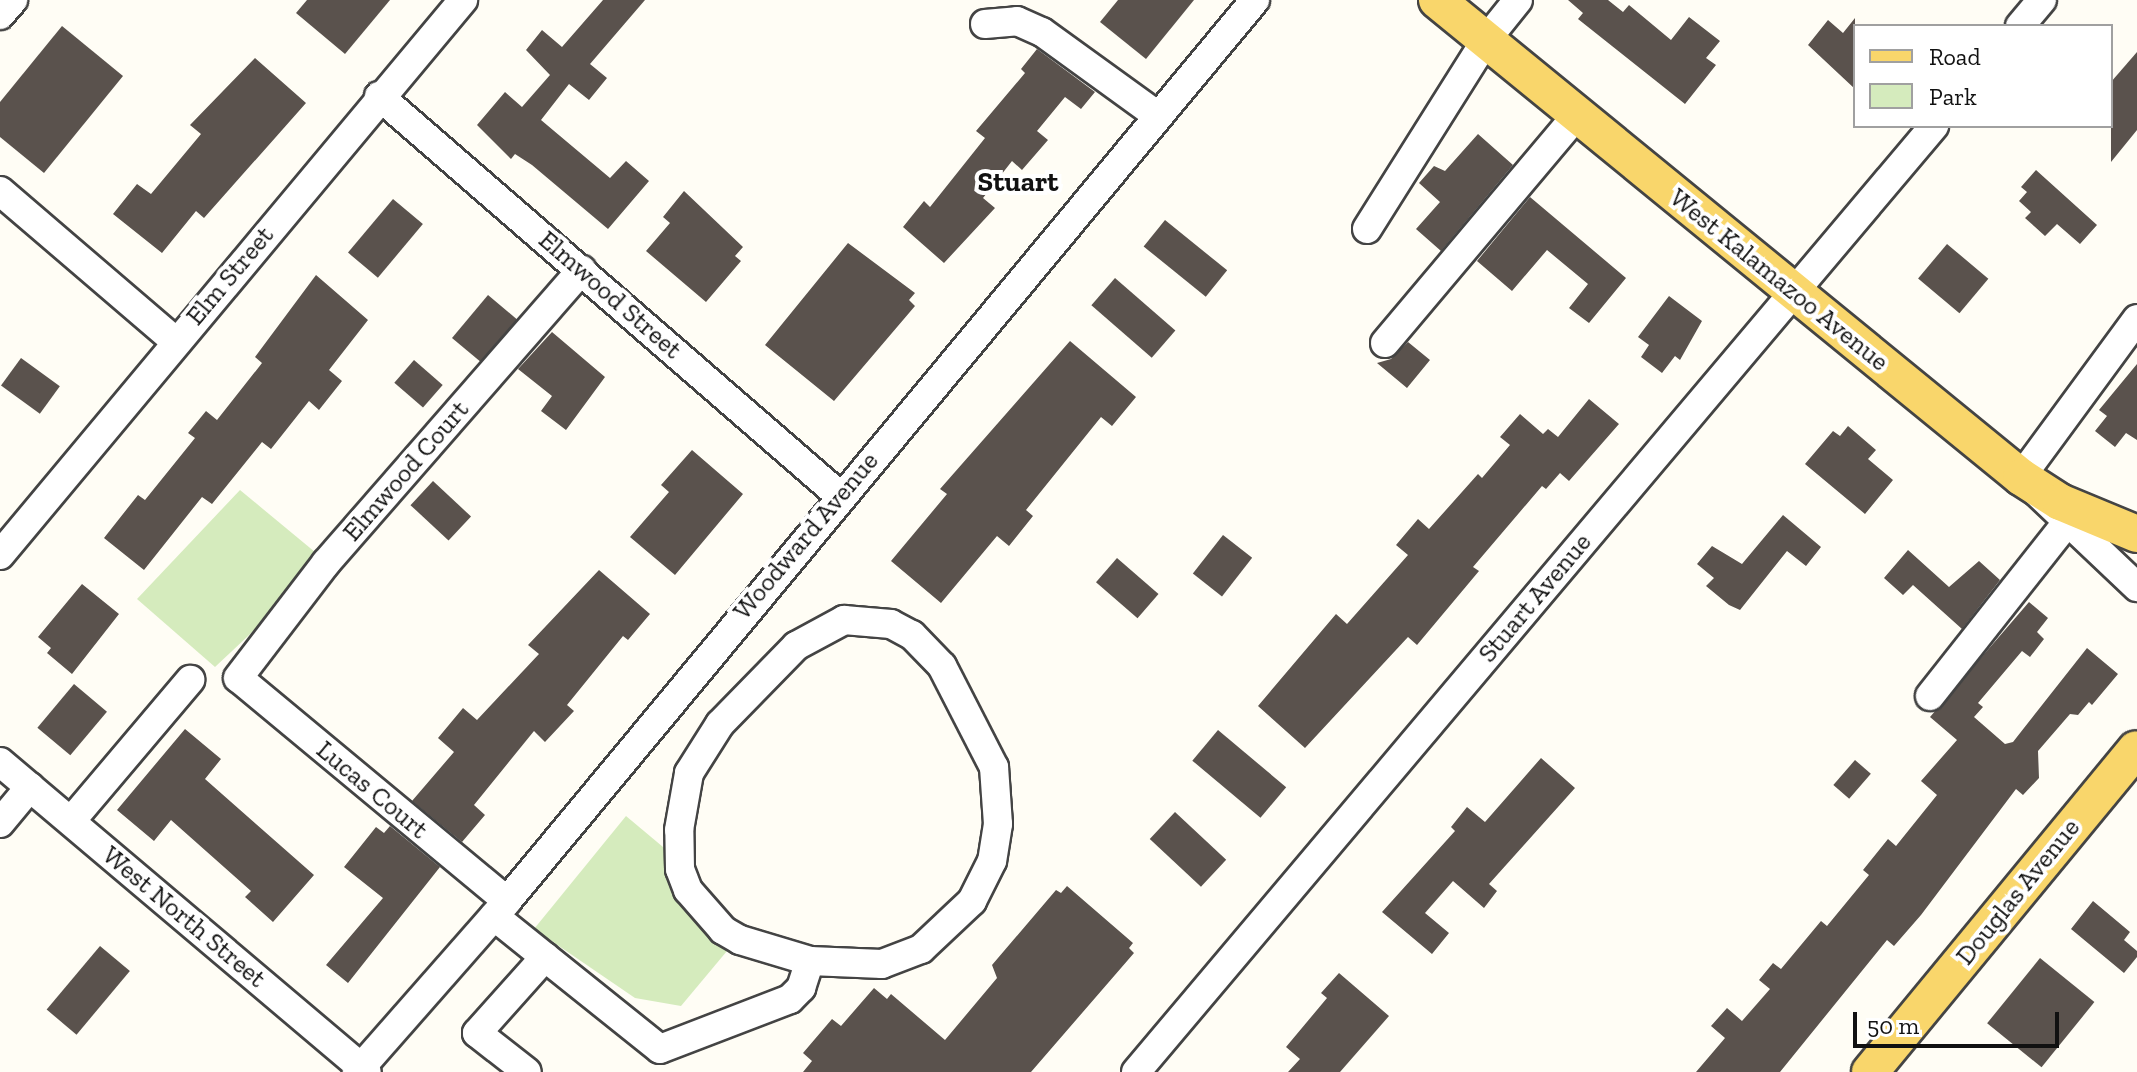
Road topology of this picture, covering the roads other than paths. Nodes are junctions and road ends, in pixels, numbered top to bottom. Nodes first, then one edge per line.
1 (13, 0) edge
2 (463, 0) edge
3 (1255, 0) edge
4 (1437, 0) edge
5 (1518, 0) edge
6 (2042, 0) edge
7 (0, 15) edge
8 (985, 24) dead end
9 (2022, 24) edge
10 (1486, 40) junction
11 (379, 96) junction
12 (1577, 115) junction
13 (1158, 116) junction
14 (1932, 128) edge
15 (0, 191) edge
16 (1367, 229) dead end
17 (582, 270) junction
18 (1792, 292) junction
19 (2137, 319) edge
20 (175, 341) junction
21 (1385, 343) dead end
22 (2021, 477) junction
23 (839, 495) junction
24 (2068, 521) junction
25 (2137, 534) edge
26 (0, 555) edge
27 (2137, 587) edge
28 (238, 678) joint
29 (190, 680) dead end
30 (1930, 696) dead end
31 (2137, 748) edge
32 (0, 762) edge
33 (30, 787) junction
34 (71, 821) junction
35 (0, 823) edge
36 (500, 909) junction
37 (545, 957) junction
38 (810, 961) junction
39 (362, 1070) edge
40 (527, 1072) edge
41 (1136, 1072) edge
42 (1870, 1072) edge

1 - 7 street
2 - 11 street, Elm Street
3 - 13 street, Woodward Avenue
4 - 10 main road, West Kalamazoo Avenue
5 - 10 street
6 - 9 street
8 - 13 street
10 - 12 main road, West Kalamazoo Avenue
10 - 16 street
11 - 17 street, Elmwood Street
11 - 20 street, Elm Street
12 - 18 main road, West Kalamazoo Avenue
12 - 21 street
13 - 23 street, Woodward Avenue
14 - 18 street, Stuart Avenue
15 - 20 street
17 - 23 street, Elmwood Street
17 - 28 street, Elmwood Court
18 - 22 main road, West Kalamazoo Avenue
18 - 41 street, Stuart Avenue
19 - 22 street
20 - 26 street, Elm Street
22 - 24 street
22 - 25 main road, West Kalamazoo Avenue
23 - 36 street, Woodward Avenue
24 - 27 street
24 - 30 street
28 - 36 street, Lucas Court
29 - 34 street
31 - 42 main road, Douglas Avenue
32 - 33 street, West North Street
33 - 34 street, West North Street
33 - 35 street
34 - 39 street, West North Street
36 - 37 street, Lucas Court
36 - 39 street, Woodward Avenue
37 - 38 street, Lucas Court
37 - 40 street
38 - 38 street

